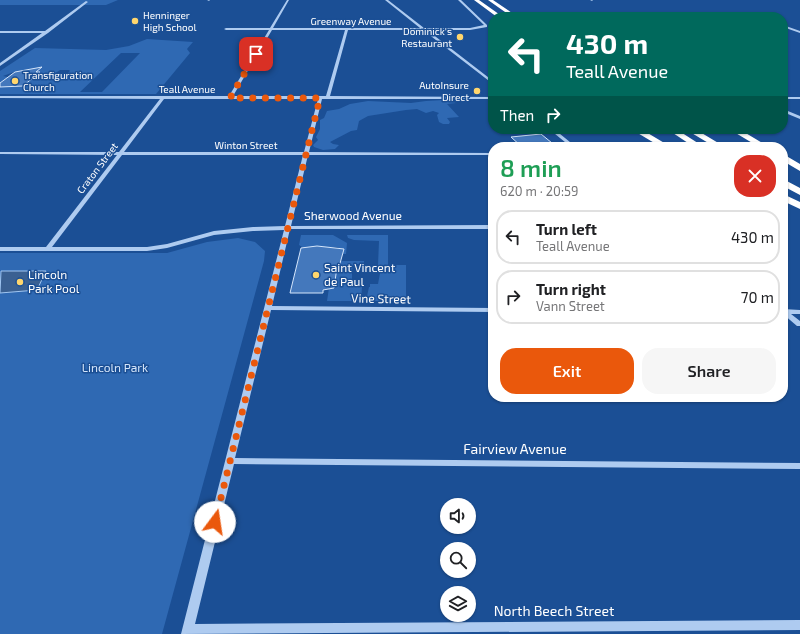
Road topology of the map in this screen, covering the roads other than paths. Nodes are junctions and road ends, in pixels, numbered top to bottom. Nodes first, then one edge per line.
1 (288, 0) edge
2 (386, 0) edge
3 (459, 0) edge
4 (476, 0) edge
5 (490, 0) edge
6 (87, 2) dead end
7 (482, 5) junction
8 (503, 8) junction
9 (488, 12) edge
10 (492, 12) edge
11 (508, 12) edge
12 (510, 12) edge
13 (788, 28) edge
14 (226, 29) dead end
15 (272, 29) junction
16 (346, 29) junction
17 (423, 29) junction
18 (0, 32) edge
19 (47, 32) junction
20 (800, 32) edge
21 (0, 61) edge
22 (6, 61) junction
23 (0, 65) edge
24 (488, 79) edge
25 (0, 97) edge
26 (163, 98) junction
27 (230, 98) junction
28 (324, 98) junction
29 (488, 98) edge
30 (788, 98) edge
31 (800, 98) edge
32 (788, 103) edge
33 (800, 103) edge
34 (788, 112) edge
35 (800, 118) edge
36 (557, 134) edge
37 (644, 134) edge
38 (679, 134) edge
39 (698, 134) edge
40 (742, 134) edge
41 (568, 142) edge
42 (658, 142) edge
43 (692, 142) edge
44 (712, 142) edge
45 (756, 142) edge
46 (0, 153) edge
47 (119, 153) junction
48 (306, 153) junction
49 (488, 154) edge
50 (788, 161) edge
51 (800, 168) edge
52 (788, 185) edge
53 (800, 192) edge
54 (788, 199) edge
55 (800, 206) edge
56 (788, 209) edge
57 (800, 215) edge
58 (488, 227) edge
59 (289, 228) junction
60 (0, 249) edge
61 (48, 249) junction
62 (268, 308) junction
63 (488, 310) edge
64 (788, 312) edge
65 (800, 312) edge
66 (788, 315) edge
67 (800, 324) edge
68 (230, 461) junction
69 (800, 466) edge
70 (800, 625) edge
71 (187, 631) edge

1 - 15 street
2 - 17 street
3 - 17 street, Greenway Avenue
4 - 7 highway
5 - 8 highway
6 - 19 street
7 - 9 highway
7 - 10 highway
8 - 11 highway
8 - 12 highway
13 - 20 street
14 - 15 street, Greenway Avenue
15 - 16 street, Greenway Avenue
15 - 27 street
16 - 17 street, Greenway Avenue
16 - 28 street
17 - 24 street
18 - 19 street
19 - 22 street
21 - 22 street
22 - 23 street
25 - 26 street, Teall Avenue
26 - 27 street, Teall Avenue
26 - 47 street, Craton Street
27 - 28 street, Teall Avenue
28 - 29 street, Teall Avenue
28 - 48 street
30 - 31 street
32 - 33 street
34 - 35 street
36 - 41 street
37 - 42 highway
38 - 43 highway
39 - 44 highway
40 - 45 highway
46 - 47 street, Winton Street
47 - 48 street, Winton Street
47 - 61 street, Craton Street
48 - 49 street, Winton Street
48 - 59 street
50 - 51 highway
52 - 53 highway
54 - 55 highway
56 - 57 highway
58 - 59 street, Sherwood Avenue
59 - 61 street, Sherwood Avenue
59 - 62 street
60 - 61 street, Sherwood Avenue
62 - 63 street, Vine Street
62 - 68 street
64 - 65 street
66 - 67 street
68 - 69 street, Fairview Avenue
68 - 71 street
70 - 71 street, North Beech Street

